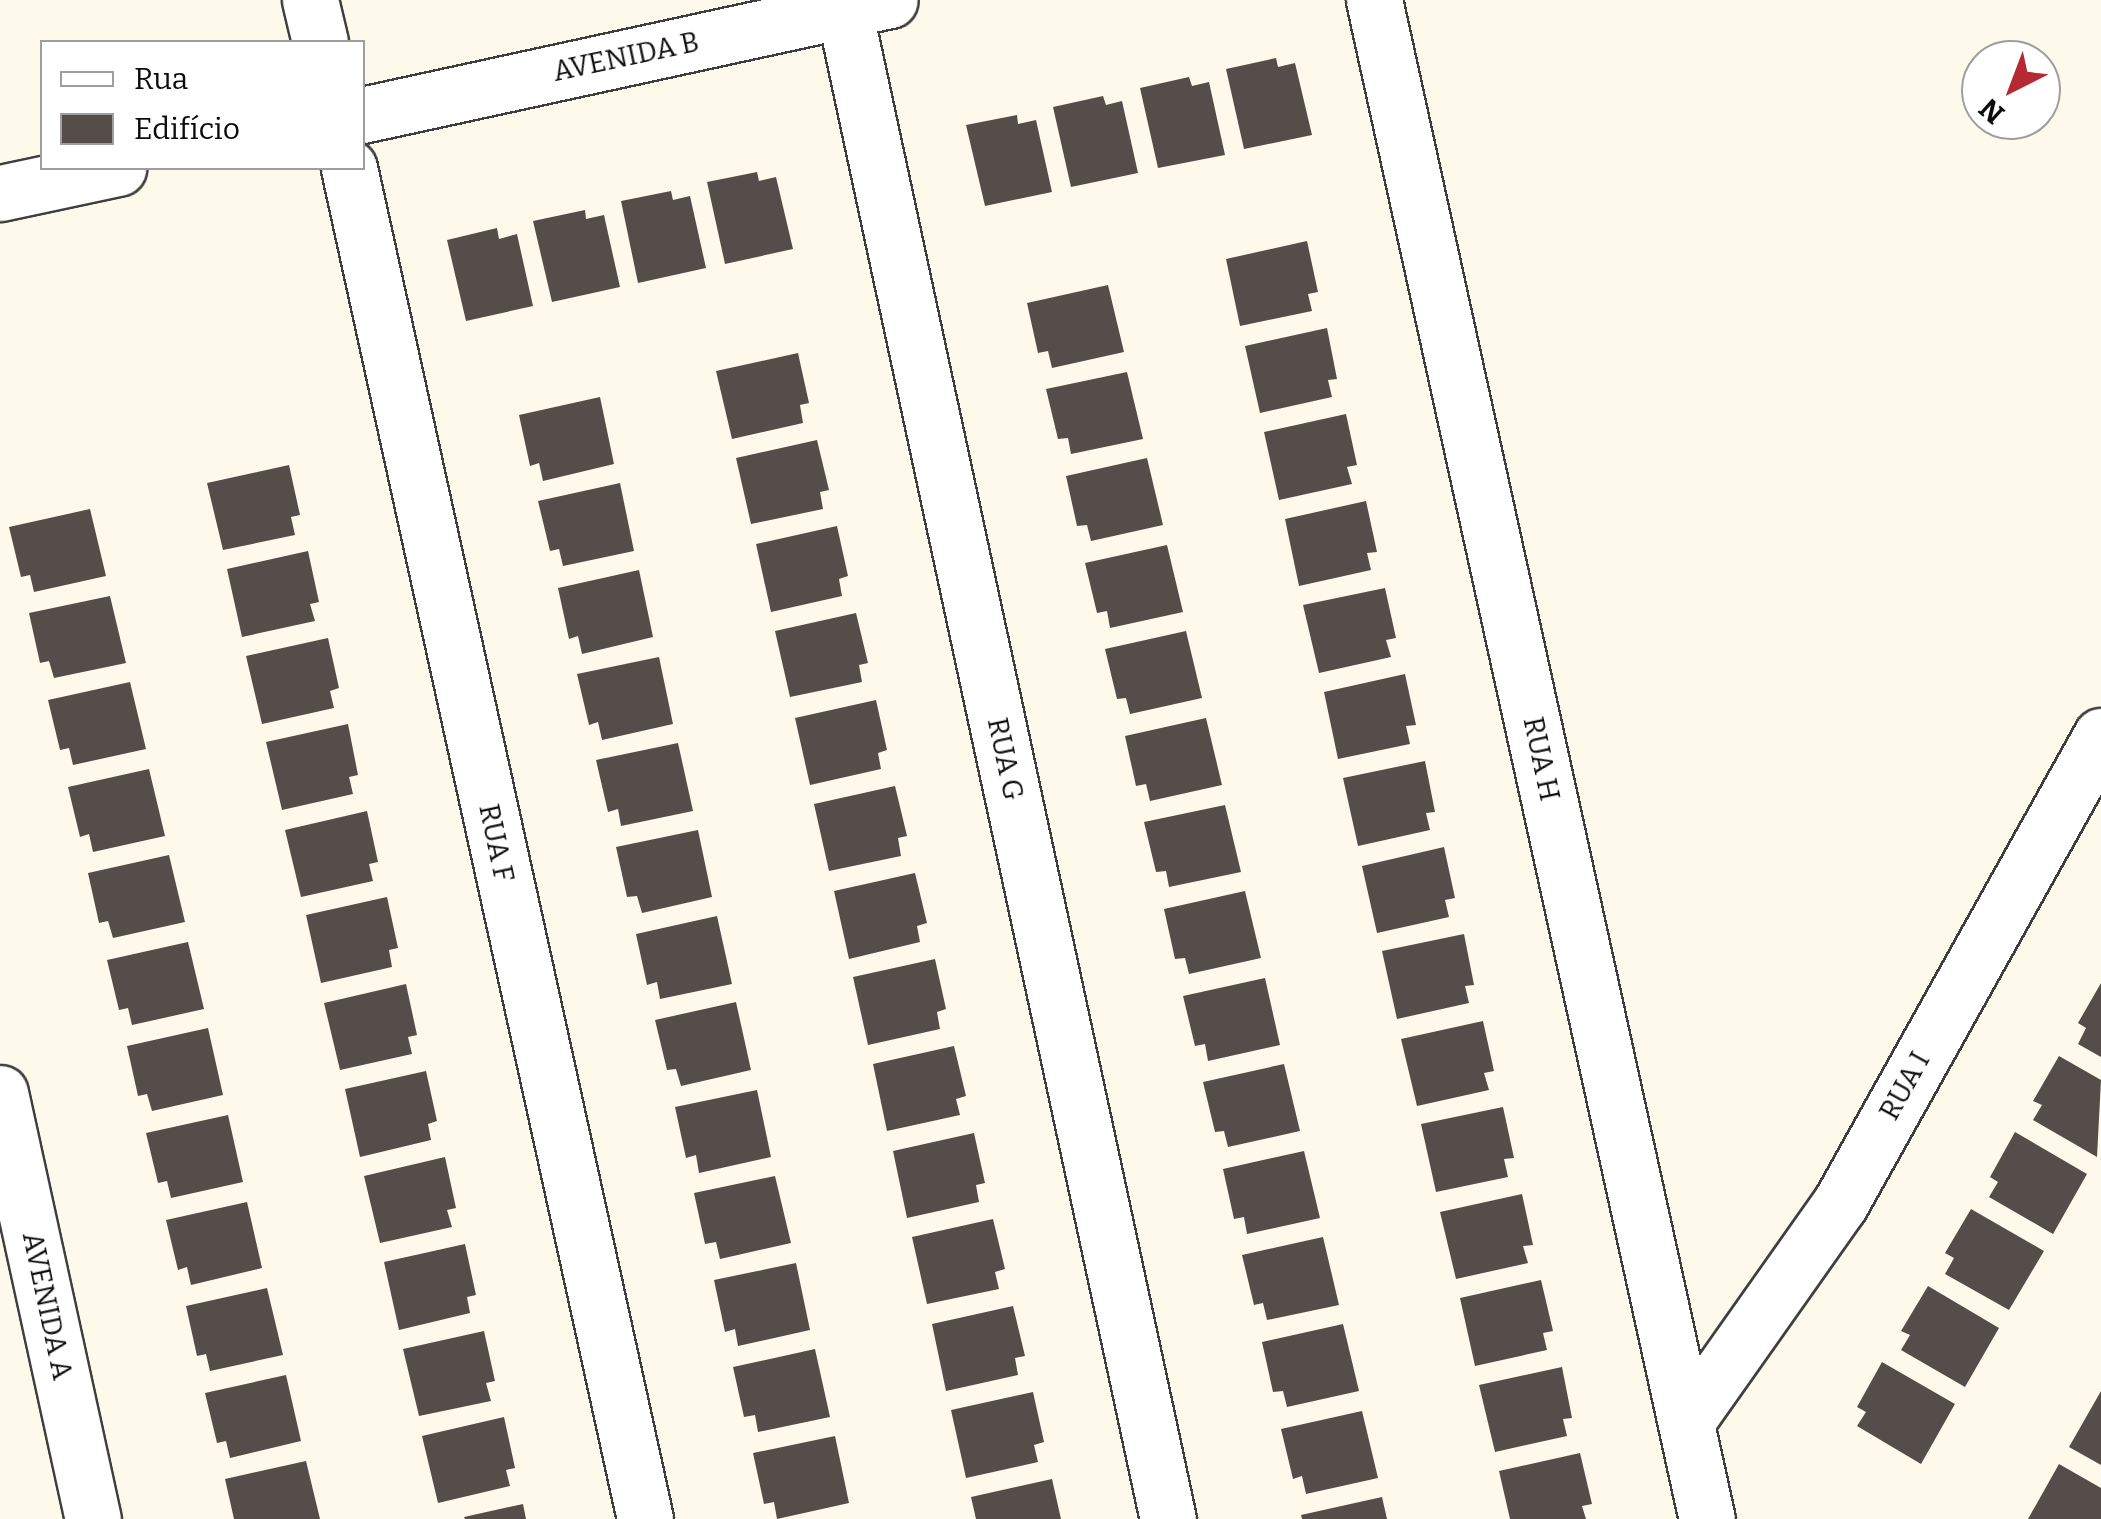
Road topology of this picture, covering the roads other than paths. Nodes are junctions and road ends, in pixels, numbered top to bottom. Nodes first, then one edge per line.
1 (310, 0) edge
2 (1374, 0) edge
3 (859, 3) edge
4 (320, 40) edge
5 (365, 114) edge
6 (109, 170) edge
7 (349, 170) edge
8 (0, 193) edge
9 (2101, 736) edge
10 (0, 1093) edge
11 (1686, 1422) junction
12 (93, 1519) edge
13 (644, 1519) edge
14 (1168, 1519) edge
15 (1707, 1519) edge

1 - 4 street
2 - 11 street, RUA H
3 - 5 street, AVENIDA B
3 - 14 street, RUA G
6 - 8 street
7 - 13 street, RUA F
9 - 11 street, RUA I
10 - 12 street, AVENIDA A
11 - 15 street, RUA H

